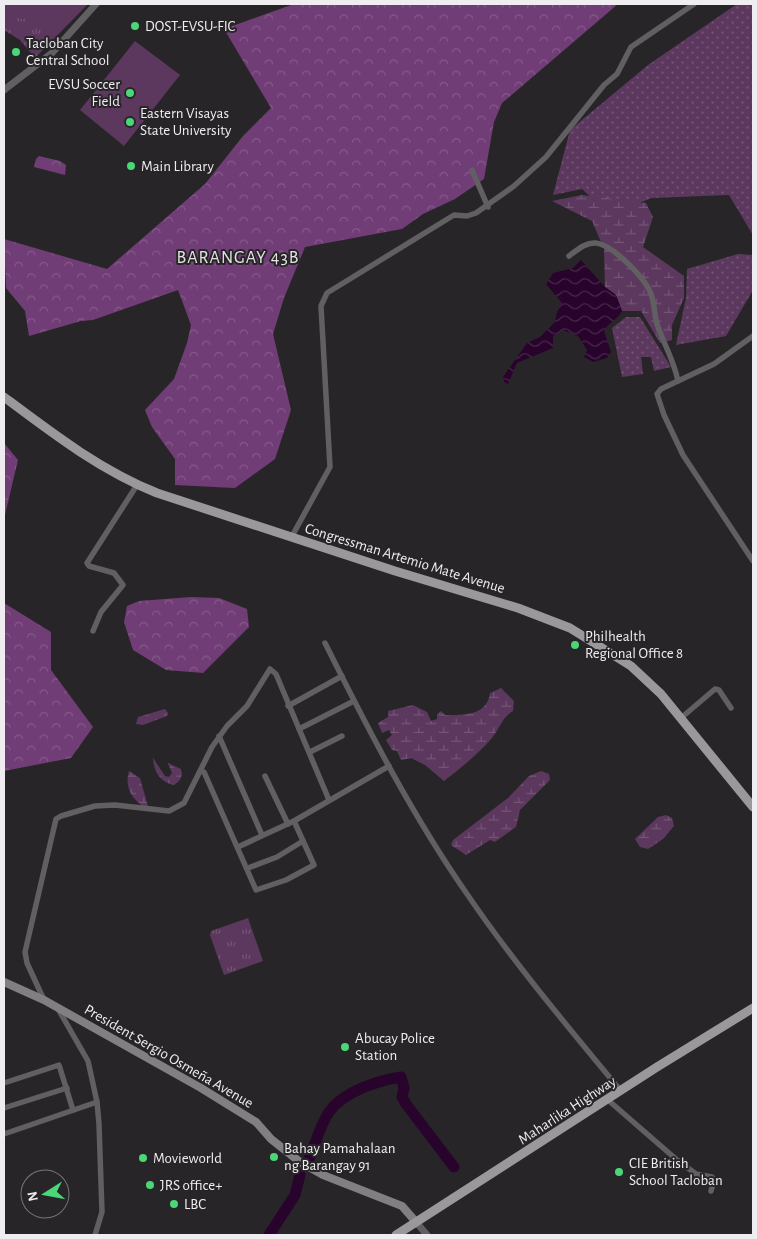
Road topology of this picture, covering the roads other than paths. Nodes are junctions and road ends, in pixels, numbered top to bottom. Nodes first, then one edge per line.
1 (96, 4) edge
2 (694, 4) edge
3 (4, 90) edge
4 (472, 170) dead end
5 (488, 207) junction
6 (569, 256) dead end
7 (753, 336) edge
8 (678, 381) junction
9 (4, 397) edge
10 (137, 485) junction
11 (292, 538) junction
12 (753, 560) edge
13 (93, 631) dead end
14 (325, 643) dead end
15 (342, 676) junction
16 (354, 700) junction
17 (288, 706) junction
18 (731, 708) dead end
19 (681, 718) junction
20 (299, 729) junction
21 (219, 736) junction
22 (342, 736) dead end
23 (310, 752) junction
24 (389, 766) junction
25 (201, 771) junction
26 (265, 776) dead end
27 (329, 800) junction
28 (753, 807) edge
29 (294, 821) junction
30 (288, 824) junction
31 (262, 835) junction
32 (303, 841) junction
33 (238, 847) junction
34 (248, 868) junction
35 (4, 982) edge
36 (44, 1000) junction
37 (57, 1007) junction
38 (753, 1008) edge
39 (4, 1083) edge
40 (67, 1088) junction
41 (621, 1091) junction
42 (608, 1100) junction
43 (97, 1102) junction
44 (4, 1108) edge
45 (73, 1110) junction
46 (4, 1134) edge
47 (711, 1191) dead end
48 (416, 1222) junction
49 (95, 1233) edge
50 (103, 1235) edge
51 (396, 1235) edge
52 (427, 1235) edge

1 - 3 street
2 - 5 street
4 - 5 street
5 - 11 street
6 - 8 street
7 - 8 street
8 - 12 street
9 - 10 main road, Congressman Artemio Mate Avenue
10 - 11 main road, Congressman Artemio Mate Avenue
10 - 13 street
11 - 19 main road, Congressman Artemio Mate Avenue
14 - 15 street
15 - 16 street
15 - 17 street
16 - 20 street
16 - 24 street
17 - 20 street
17 - 21 street
18 - 19 street
19 - 28 main road, Congressman Artemio Mate Avenue
20 - 23 street
21 - 25 street
21 - 31 street
22 - 23 street
23 - 27 street
24 - 27 street
24 - 41 street
25 - 33 street
25 - 36 street
26 - 30 street
27 - 29 street
29 - 30 street
29 - 32 street
30 - 31 street
31 - 33 street
32 - 34 street
32 - 34 street
33 - 34 street
35 - 36 main road, President Sergio Osmeña Avenue
36 - 37 main road, President Sergio Osmeña Avenue
37 - 43 street
37 - 48 main road, President Sergio Osmeña Avenue
38 - 41 main road, Maharlika Highway
39 - 40 street
40 - 44 street
40 - 45 street
41 - 42 main road, Maharlika Highway
42 - 47 street
42 - 48 main road, Maharlika Highway
43 - 45 street
43 - 49 street
45 - 46 street
48 - 51 main road, Maharlika Highway
48 - 52 street
49 - 50 street

